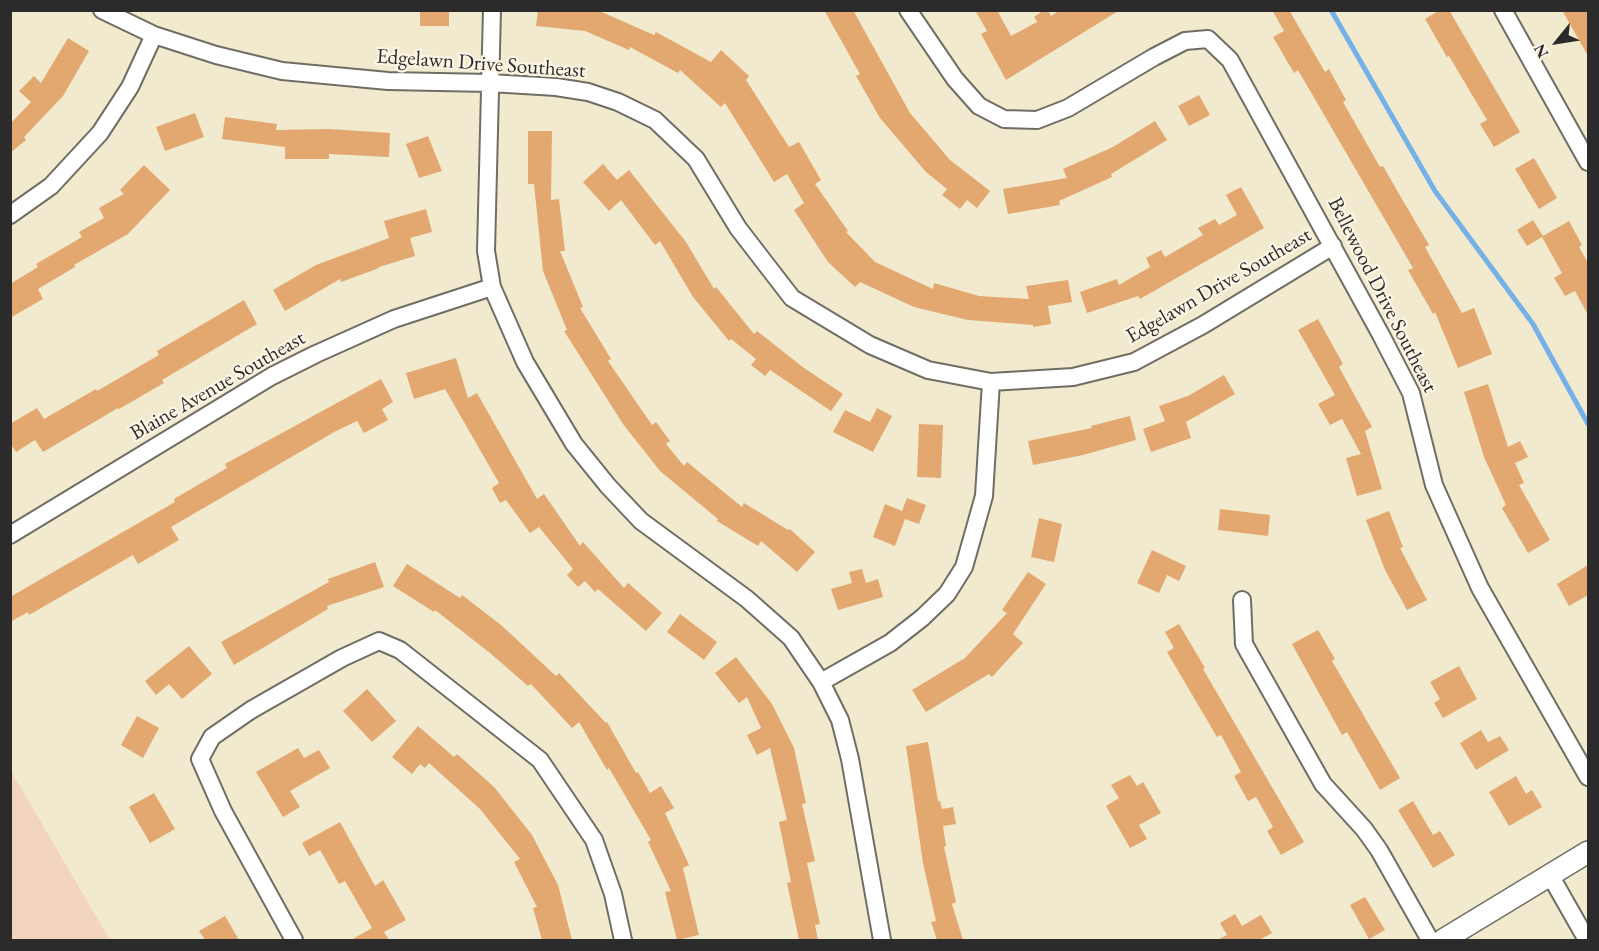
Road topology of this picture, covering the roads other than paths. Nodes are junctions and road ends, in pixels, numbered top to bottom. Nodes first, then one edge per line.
1 (102, 10) edge
2 (492, 10) edge
3 (908, 10) edge
4 (1503, 10) edge
5 (154, 35) junction
6 (490, 83) junction
7 (1588, 162) edge
8 (10, 215) edge
9 (1333, 246) junction
10 (492, 287) junction
11 (991, 382) junction
12 (10, 535) edge
13 (1242, 600) dead end
14 (821, 682) junction
15 (1588, 777) edge
16 (1588, 852) edge
17 (1550, 875) junction
18 (294, 940) edge
19 (623, 940) edge
20 (882, 940) edge
21 (1430, 940) edge
22 (1443, 940) edge
23 (1587, 940) edge

1 - 5 street, Edgelawn Drive Southeast
2 - 6 street
3 - 9 street, Bellewood Drive Southeast
4 - 7 street
5 - 6 street, Edgelawn Drive Southeast
5 - 8 street
6 - 10 street
6 - 11 street, Edgelawn Drive Southeast
9 - 11 street, Edgelawn Drive Southeast
9 - 15 street, Bellewood Drive Southeast
10 - 12 street, Blaine Avenue Southeast
10 - 14 street
11 - 14 street
13 - 21 street
14 - 20 street
16 - 17 street
17 - 22 street
17 - 23 street
18 - 19 street

